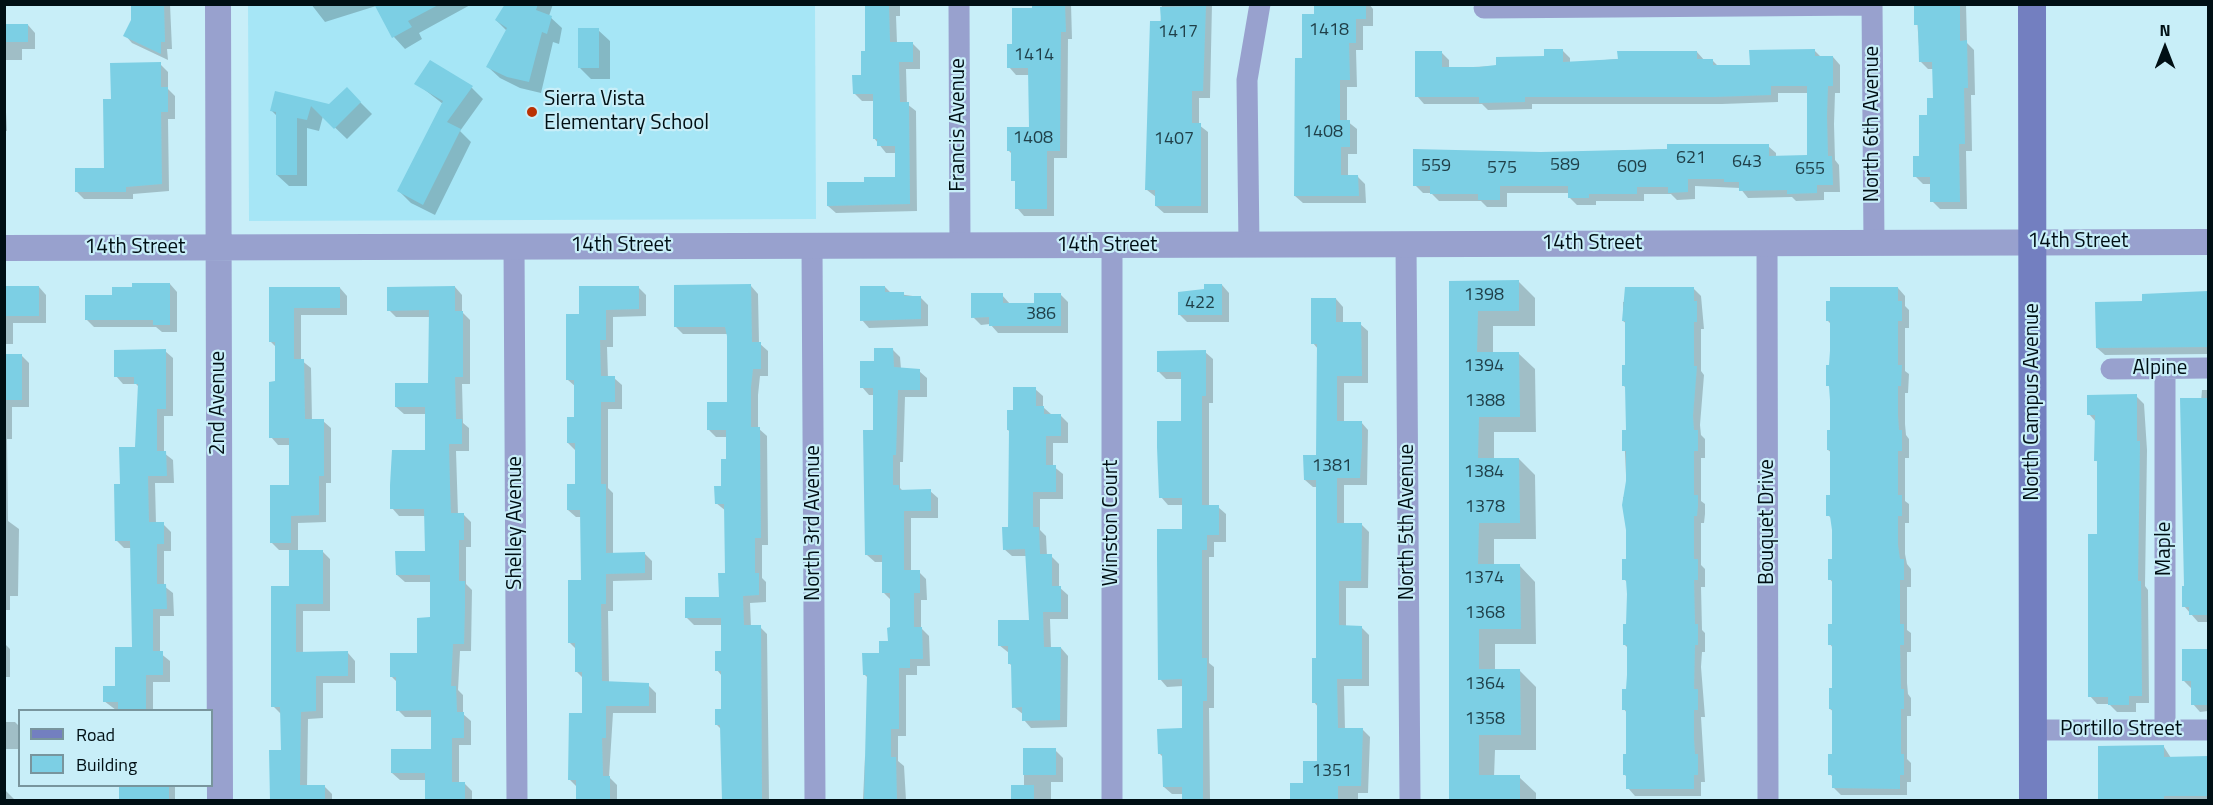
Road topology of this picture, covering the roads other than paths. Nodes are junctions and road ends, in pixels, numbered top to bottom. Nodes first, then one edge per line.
1 (218, 4) edge
2 (959, 4) edge
3 (1260, 4) edge
4 (2032, 4) edge
5 (1872, 5) edge
6 (1484, 8) dead end
7 (2033, 242) junction
8 (2208, 242) edge
9 (1767, 243) junction
10 (1874, 243) junction
11 (1406, 244) junction
12 (514, 246) junction
13 (812, 246) junction
14 (960, 246) junction
15 (1112, 246) junction
16 (1249, 246) junction
17 (4, 248) edge
18 (218, 248) junction
19 (2208, 368) edge
20 (2111, 369) dead end
21 (2165, 369) junction
22 (2165, 729) junction
23 (2033, 730) junction
24 (2208, 730) edge
25 (220, 801) edge
26 (517, 801) edge
27 (815, 801) edge
28 (1112, 801) edge
29 (1410, 801) edge
30 (1768, 801) edge
31 (2033, 801) edge

1 - 18 street, 2nd Avenue
2 - 14 street, Francis Avenue
3 - 16 street
4 - 7 main road, North Campus Avenue
5 - 6 street
5 - 10 street, North 6th Avenue
7 - 8 street, 14th Street
7 - 10 street, 14th Street
7 - 23 main road, North Campus Avenue
9 - 10 street, 14th Street
9 - 11 street, 14th Street
9 - 30 street, Bouquet Drive
11 - 16 street, 14th Street
11 - 29 street, North 5th Avenue
12 - 13 street, 14th Street
12 - 18 street, 14th Street
12 - 26 street, Shelley Avenue
13 - 14 street, 14th Street
13 - 27 street, North 3rd Avenue
14 - 15 street, 14th Street
15 - 16 street, 14th Street
15 - 28 street, Winston Court
17 - 18 street, 14th Street
18 - 25 street, 2nd Avenue
19 - 21 street, Alpine
20 - 21 street, Alpine
21 - 22 street, Maple
22 - 23 street, Portillo Street
22 - 24 street, Portillo Street
23 - 31 main road, North Campus Avenue

